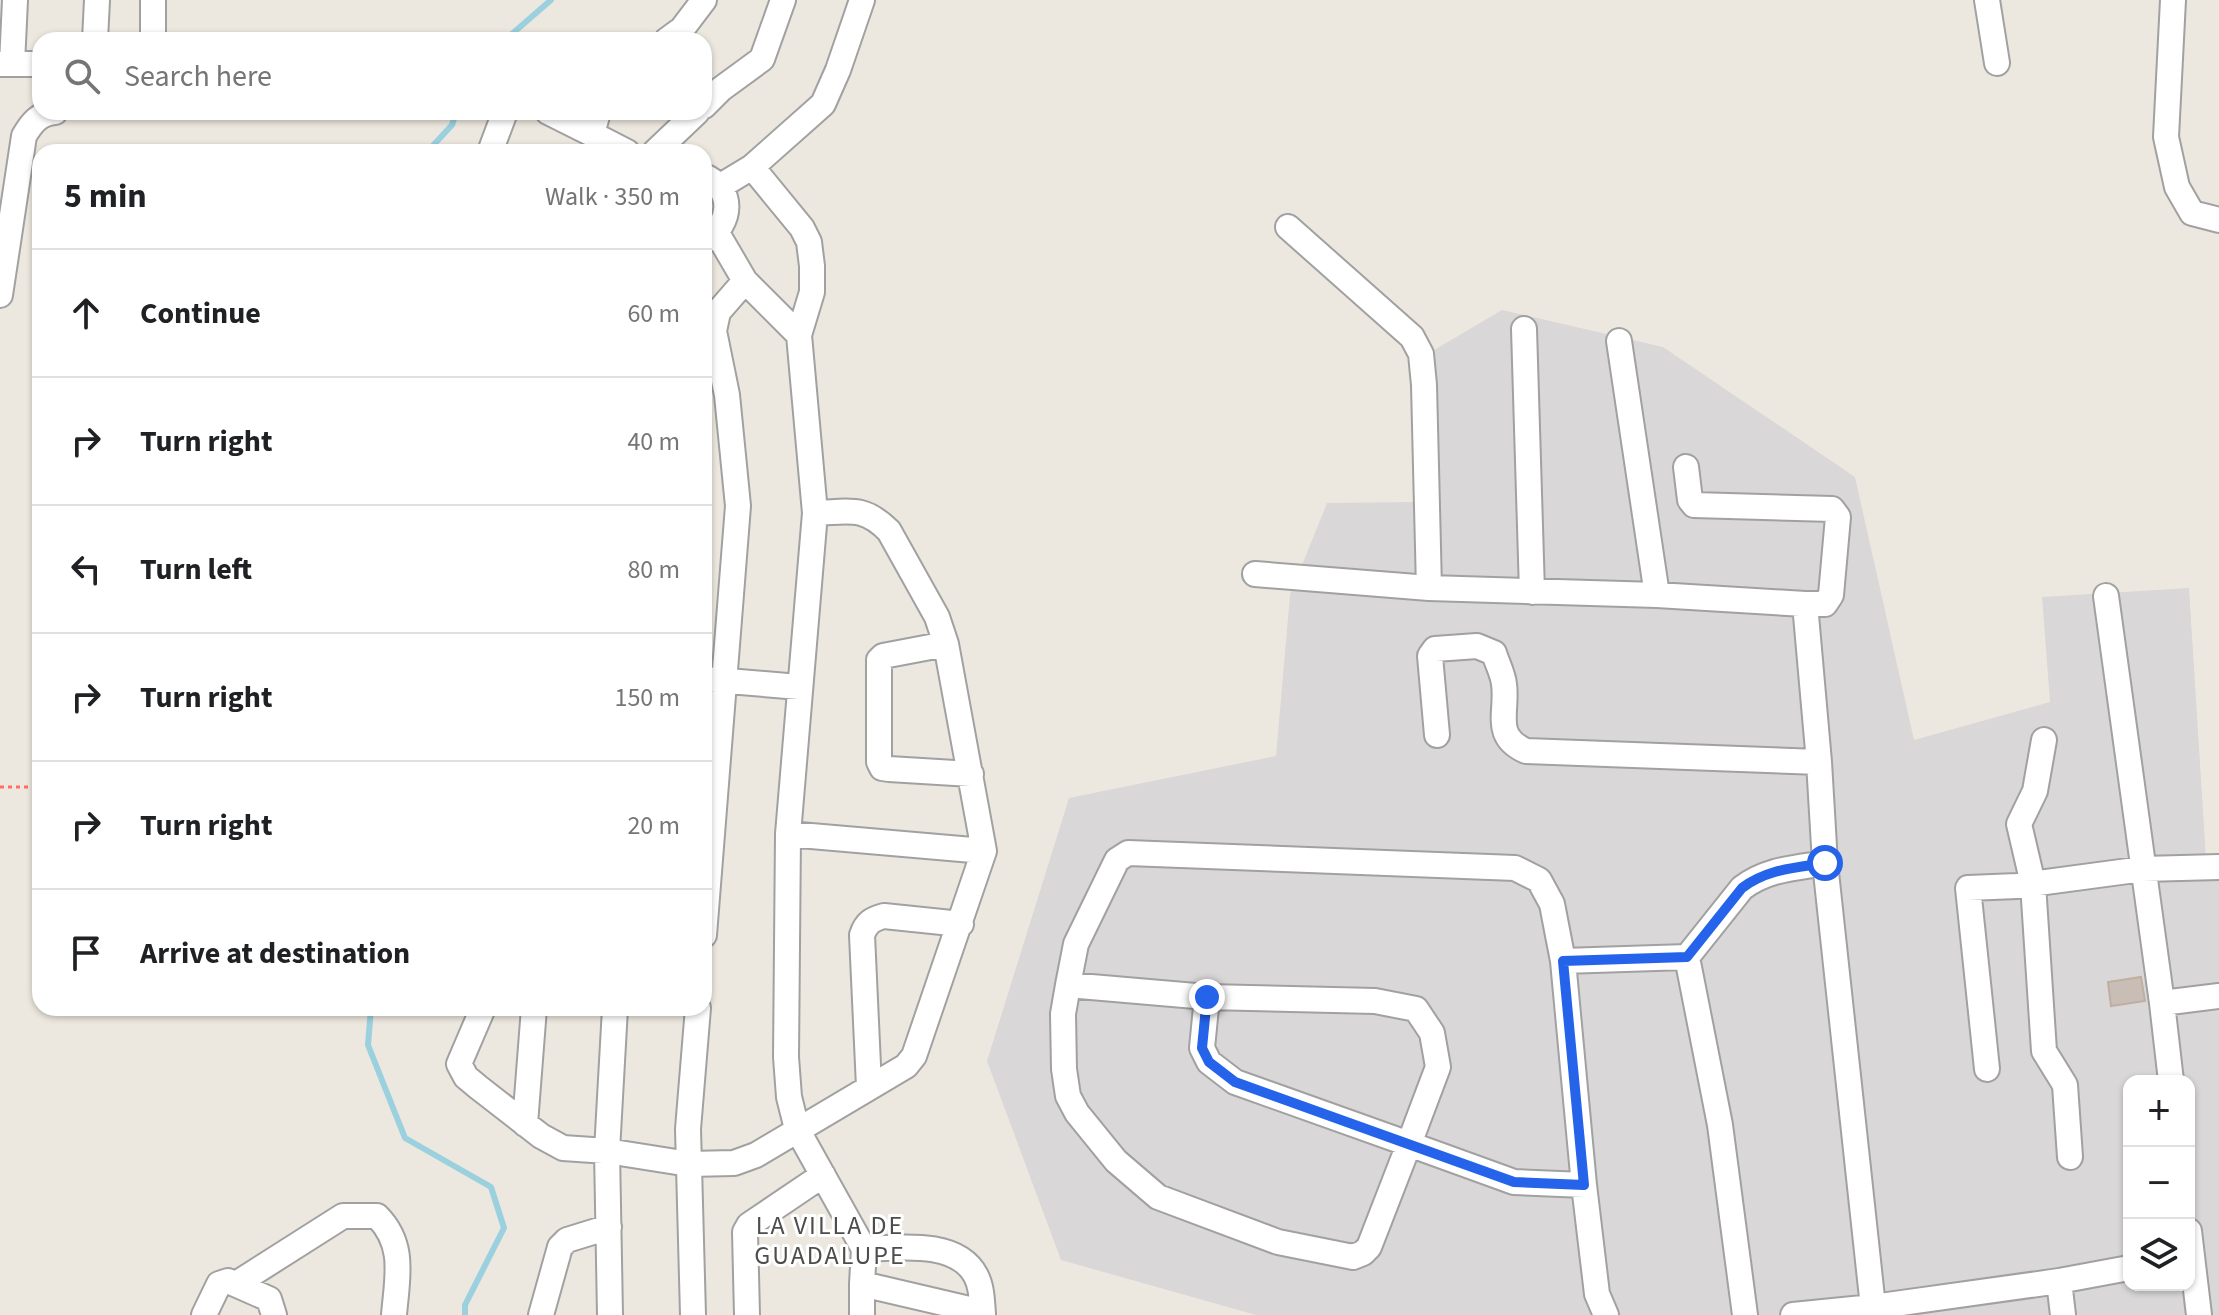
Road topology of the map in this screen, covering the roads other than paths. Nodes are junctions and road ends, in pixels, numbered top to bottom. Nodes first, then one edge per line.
1 (15, 0) edge
2 (97, 0) edge
3 (153, 0) edge
4 (704, 0) edge
5 (783, 0) edge
6 (862, 0) edge
7 (1987, 0) edge
8 (2173, 0) edge
9 (95, 32) edge
10 (153, 32) edge
11 (678, 32) edge
12 (1997, 63) dead end
13 (6, 64) edge
14 (32, 64) edge
15 (712, 98) edge
16 (36, 120) edge
17 (502, 120) edge
18 (689, 120) edge
19 (595, 123) edge
20 (493, 144) edge
21 (618, 144) edge
22 (663, 144) edge
23 (752, 167) junction
24 (712, 182) edge
25 (2219, 220) edge
26 (1288, 227) dead end
27 (712, 236) edge
28 (712, 238) edge
29 (745, 281) junction
30 (0, 295) edge
31 (1524, 329) dead end
32 (799, 335) junction
33 (1619, 341) dead end
34 (1686, 467) dead end
35 (815, 513) junction
36 (1255, 574) dead end
37 (1429, 588) junction
38 (1532, 592) junction
39 (1657, 595) junction
40 (2106, 596) dead end
41 (1805, 604) junction
42 (946, 644) junction
43 (714, 680) edge
44 (799, 687) junction
45 (712, 731) edge
46 (1437, 735) dead end
47 (2044, 740) dead end
48 (1819, 762) junction
49 (971, 774) junction
50 (788, 834) junction
51 (984, 851) junction
52 (1825, 863) junction
53 (2219, 867) edge
54 (2143, 869) junction
55 (2033, 884) junction
56 (961, 924) junction
57 (1687, 957) junction
58 (1563, 961) junction
59 (1068, 985) junction
60 (2219, 996) edge
61 (1207, 997) junction
62 (2162, 1003) junction
63 (480, 1016) edge
64 (533, 1016) edge
65 (615, 1016) edge
66 (697, 1016) edge
67 (1987, 1069) dead end
68 (2170, 1075) edge
69 (869, 1087) junction
70 (525, 1124) junction
71 (797, 1129) junction
72 (1409, 1144) junction
73 (607, 1151) junction
74 (2070, 1157) dead end
75 (689, 1164) junction
76 (823, 1175) junction
77 (1584, 1185) junction
78 (609, 1227) junction
79 (864, 1249) junction
80 (2123, 1269) edge
81 (2059, 1281) junction
82 (236, 1284) junction
83 (862, 1284) junction
84 (2195, 1289) edge
85 (1873, 1307) junction
86 (977, 1313) edge
87 (204, 1315) edge
88 (274, 1315) edge
89 (394, 1315) edge
90 (541, 1315) edge
91 (610, 1315) edge
92 (693, 1315) edge
93 (747, 1315) edge
94 (862, 1315) edge
95 (1606, 1315) edge
96 (1745, 1315) edge
97 (1793, 1315) edge
98 (2063, 1315) edge
99 (2199, 1315) edge

1 - 13 street
2 - 9 street
3 - 10 street
4 - 11 street
5 - 15 street
6 - 23 street
7 - 12 street
8 - 25 street
13 - 14 street
16 - 30 street
17 - 20 street
18 - 22 street
19 - 21 street
23 - 24 street
23 - 32 street
24 - 27 street
26 - 37 street
28 - 29 street
29 - 32 street
29 - 43 street
31 - 38 street
32 - 35 street
33 - 39 street
34 - 41 street
35 - 42 street
35 - 44 street
36 - 37 street
37 - 38 street
38 - 39 street
39 - 41 street
40 - 54 street
41 - 48 street
42 - 49 street
42 - 49 street
43 - 44 street
43 - 45 street
44 - 50 street
46 - 48 street
47 - 55 street
48 - 52 street
49 - 51 street
50 - 51 street
50 - 71 street
51 - 56 street
52 - 57 street
52 - 85 street
53 - 54 street
54 - 55 street
54 - 62 street
55 - 67 street
55 - 74 street
56 - 69 street
56 - 69 street
57 - 58 street
57 - 96 street
58 - 59 street
58 - 77 street
59 - 61 street
59 - 72 street
60 - 62 street
61 - 72 street
61 - 72 street
62 - 68 street
63 - 70 street
64 - 70 street
65 - 73 street
66 - 75 street
69 - 71 street
70 - 73 street
71 - 75 street
71 - 76 street
72 - 77 street
73 - 75 street
73 - 78 street
75 - 92 street
76 - 79 street
76 - 93 street
77 - 95 street
78 - 90 street
78 - 91 street
79 - 83 street
79 - 86 street
80 - 81 street
81 - 85 street
81 - 98 street
82 - 87 street
82 - 88 street
82 - 89 street
83 - 86 street
83 - 94 street
84 - 99 street
85 - 97 street

